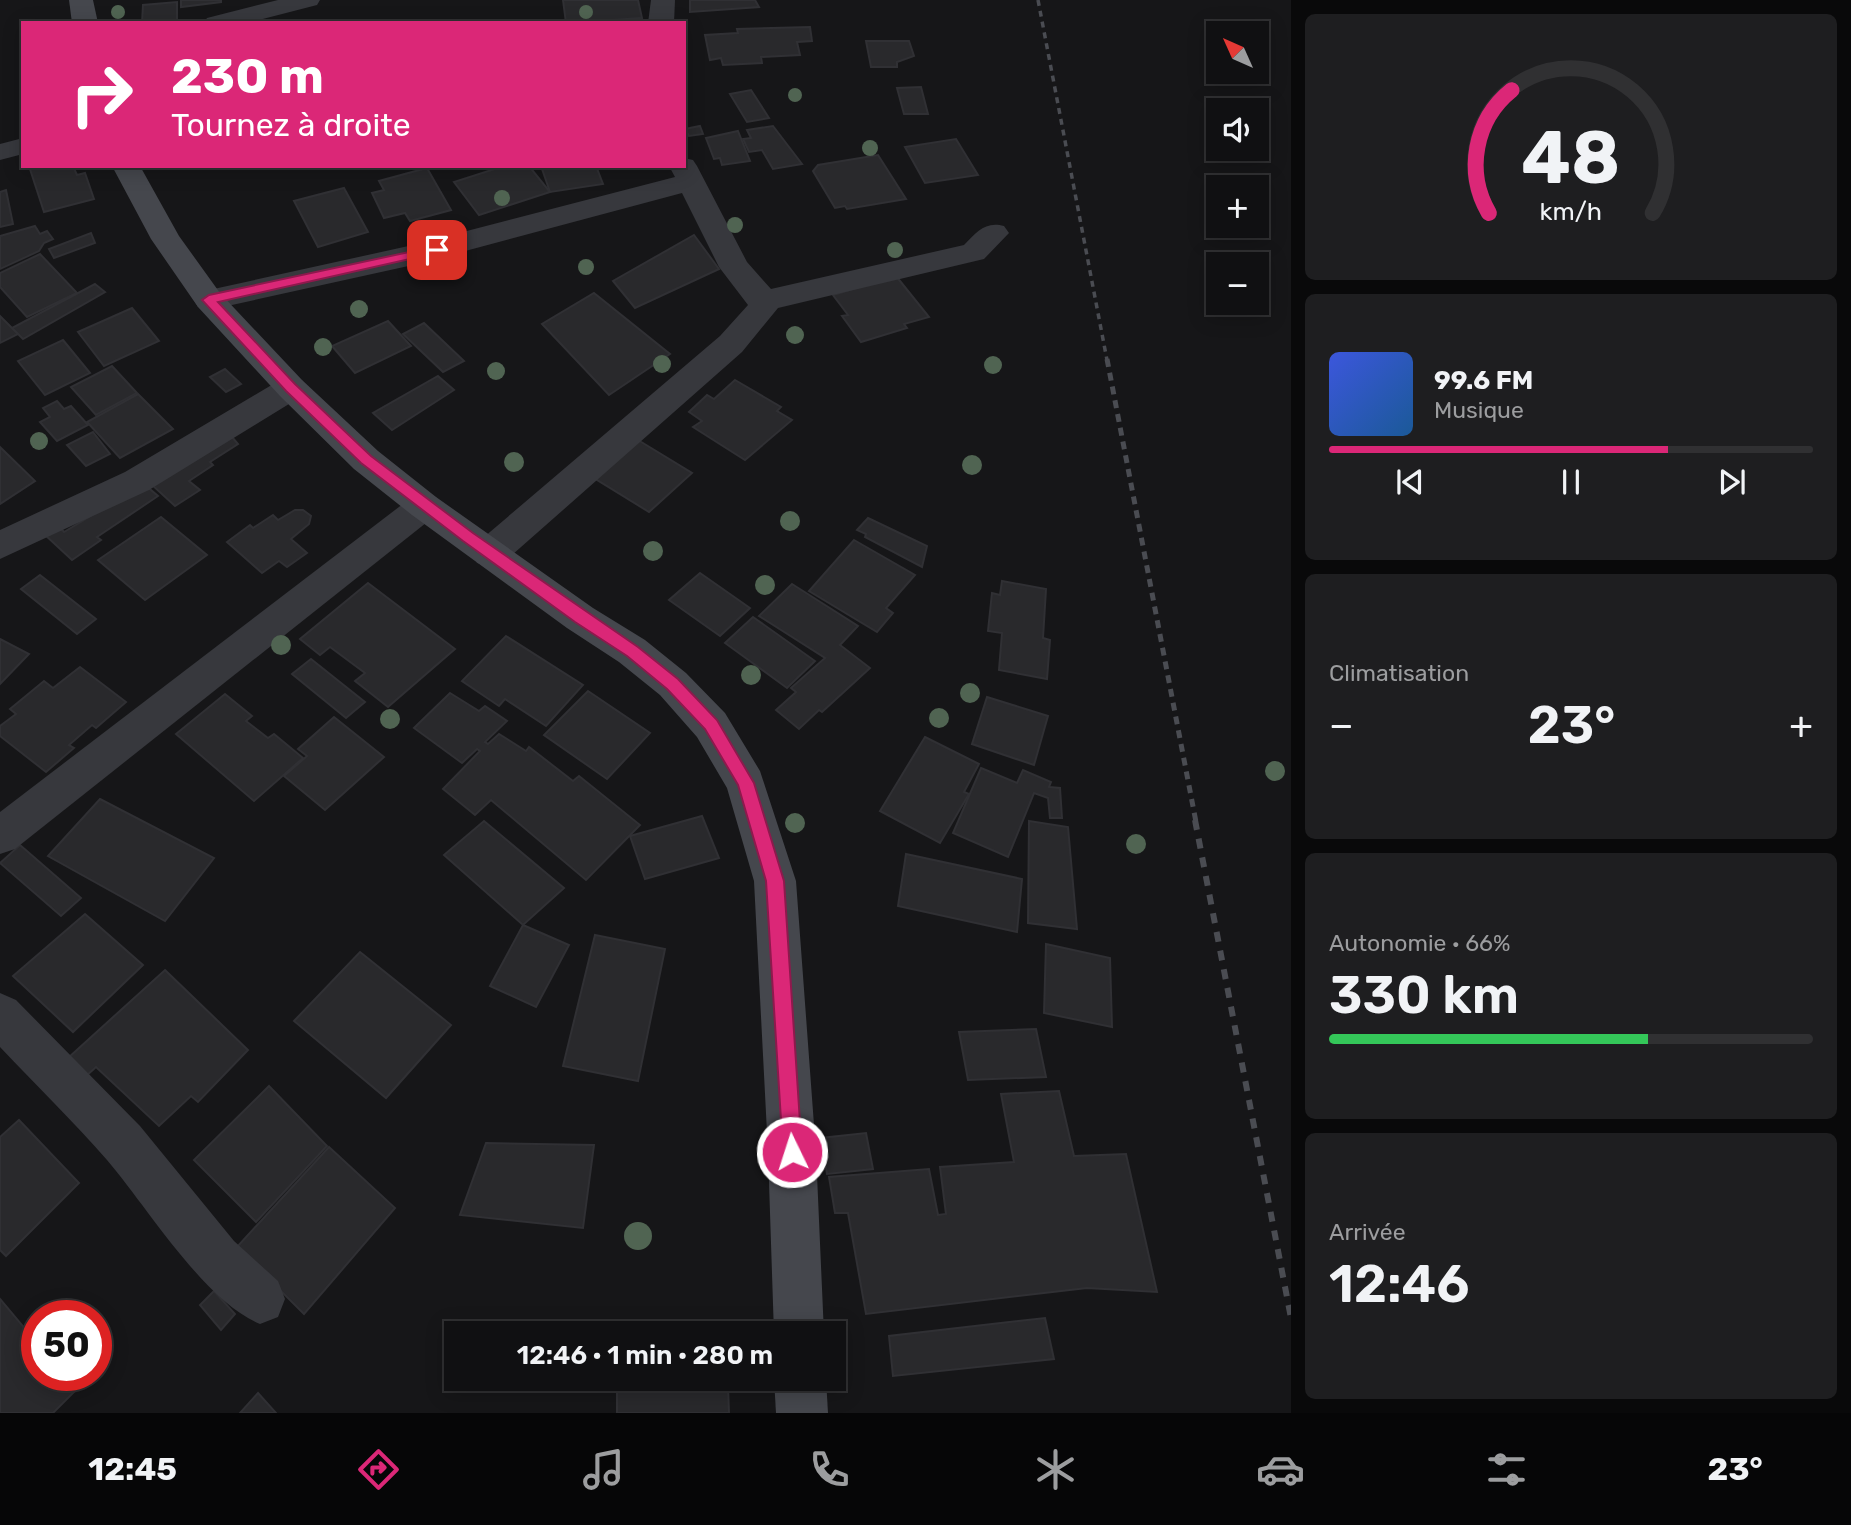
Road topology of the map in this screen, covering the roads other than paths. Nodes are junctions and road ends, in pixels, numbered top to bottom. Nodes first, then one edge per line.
1 (81, 0) edge
2 (308, 0) edge
3 (663, 0) edge
4 (85, 21) edge
5 (224, 21) edge
6 (661, 21) edge
7 (21, 147) edge
8 (0, 152) edge
9 (127, 168) edge
10 (687, 174) edge
11 (994, 233) dead end
12 (209, 300) junction
13 (764, 301) junction
14 (291, 388) junction
15 (424, 506) junction
16 (0, 545) edge
17 (490, 553) junction
18 (0, 836) edge
19 (0, 1015) edge
20 (260, 1299) dead end
21 (798, 1321) edge
22 (801, 1391) edge
23 (802, 1413) edge

1 - 4 main road
2 - 5 street
3 - 6 street
7 - 8 street
9 - 12 main road
10 - 12 street
10 - 13 street
11 - 13 street
12 - 14 main road
13 - 17 street
14 - 15 main road
14 - 16 street
15 - 17 main road
15 - 18 street
17 - 21 main road
19 - 20 street
22 - 23 main road

